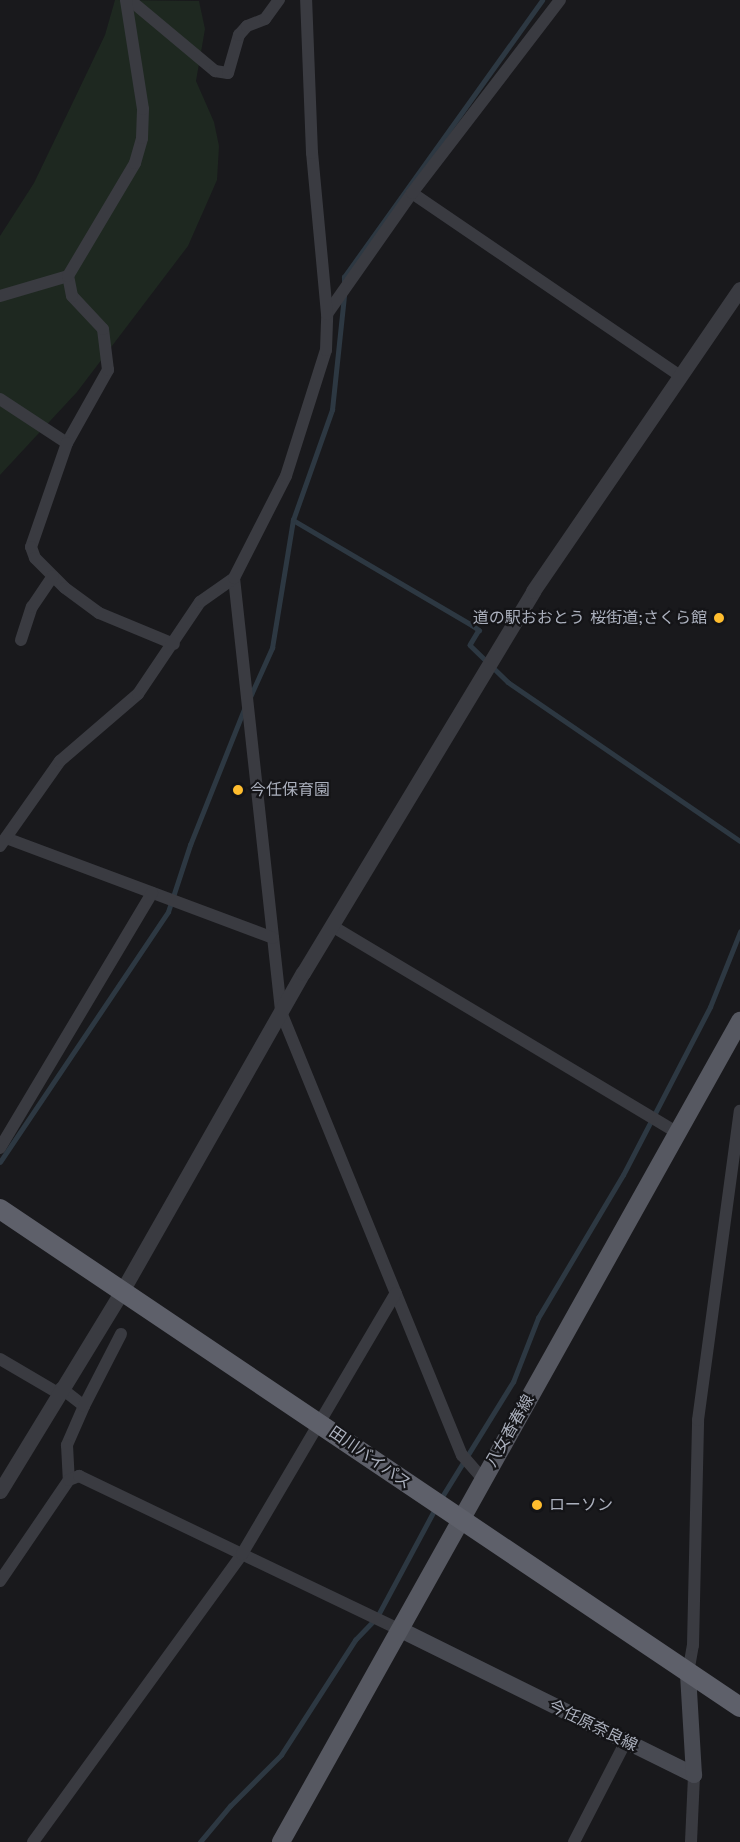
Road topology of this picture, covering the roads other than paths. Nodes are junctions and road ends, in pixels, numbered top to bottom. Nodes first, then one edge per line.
1 (279, 0) edge
2 (306, 0) edge
3 (560, 0) edge
4 (134, 2) edge
5 (412, 193) junction
6 (68, 276) junction
7 (740, 289) edge
8 (0, 296) edge
9 (327, 314) junction
10 (680, 376) junction
11 (1, 401) edge
12 (67, 443) junction
13 (53, 576) junction
14 (234, 578) junction
15 (21, 640) dead end
16 (174, 644) junction
17 (3, 842) edge
18 (152, 892) junction
19 (332, 926) junction
20 (273, 938) junction
21 (281, 1012) junction
22 (740, 1021) edge
23 (740, 1111) edge
24 (679, 1134) junction
25 (0, 1148) edge
26 (0, 1209) edge
27 (122, 1291) junction
28 (396, 1293) junction
29 (121, 1334) dead end
30 (0, 1359) edge
31 (60, 1391) junction
32 (84, 1406) junction
33 (320, 1424) junction
34 (483, 1479) junction
35 (69, 1480) junction
36 (0, 1491) edge
37 (460, 1521) junction
38 (242, 1554) junction
39 (0, 1581) edge
40 (401, 1630) junction
41 (694, 1677) junction
42 (740, 1707) edge
43 (625, 1743) junction
44 (694, 1775) junction
45 (33, 1842) edge
46 (281, 1842) edge
47 (574, 1842) edge
48 (691, 1842) edge

1 - 4 street
2 - 9 street
3 - 5 street
4 - 6 street
5 - 9 street
5 - 10 street
6 - 8 street
6 - 12 street
7 - 10 street
9 - 14 street
10 - 19 street
11 - 12 street
12 - 13 street
13 - 15 street
13 - 16 street
14 - 16 street
14 - 20 street
16 - 17 street
17 - 18 street
18 - 20 street
18 - 25 street
19 - 21 street
19 - 24 street
20 - 21 street
21 - 27 street
21 - 28 street
22 - 24 main road, 八女香春線
23 - 41 street
24 - 34 main road, 八女香春線
26 - 27 highway, 田川バイパス
27 - 31 street
27 - 33 highway, 田川バイパス
28 - 33 street
28 - 34 street
29 - 32 street
30 - 31 street
31 - 32 street
31 - 36 street
32 - 35 street
33 - 37 highway, 田川バイパス
33 - 38 street
34 - 37 main road, 八女香春線
35 - 38 street
35 - 39 street
37 - 40 main road, 八女香春線
37 - 41 highway, 田川バイパス
38 - 40 street
38 - 45 street
40 - 43 main road, 今任原奈良線
40 - 46 main road, 八女香春線
41 - 42 highway, 田川バイパス
41 - 44 main road
43 - 44 main road, 今任原奈良線
43 - 47 street
44 - 48 street

